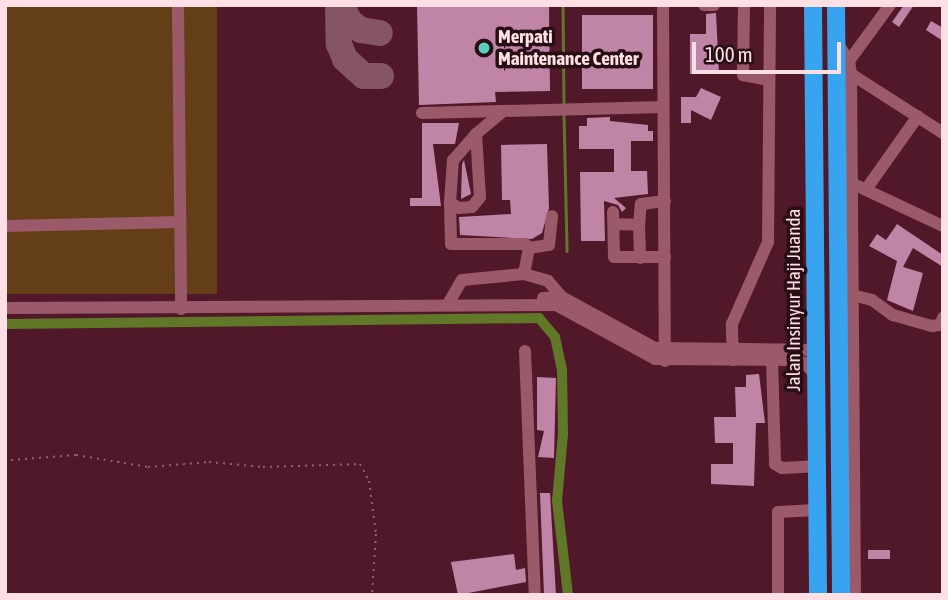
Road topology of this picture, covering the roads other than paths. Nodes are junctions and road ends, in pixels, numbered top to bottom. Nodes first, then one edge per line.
1 (178, 5) edge
2 (663, 5) edge
3 (704, 5) edge
4 (714, 5) edge
5 (744, 5) edge
6 (770, 5) edge
7 (813, 5) edge
8 (836, 5) edge
9 (890, 5) edge
10 (835, 41) junction
11 (850, 67) junction
12 (769, 80) junction
13 (836, 96) junction
14 (813, 97) junction
15 (663, 107) junction
16 (503, 111) junction
17 (422, 113) dead end
18 (918, 116) junction
19 (943, 133) edge
20 (476, 134) junction
21 (849, 182) junction
22 (867, 188) junction
23 (665, 201) junction
24 (450, 203) junction
25 (552, 216) dead end
26 (180, 222) junction
27 (942, 223) edge
28 (639, 225) junction
29 (5, 226) edge
30 (529, 248) junction
31 (665, 257) junction
32 (640, 258) junction
33 (524, 274) junction
34 (843, 293) junction
35 (562, 297) junction
36 (515, 302) junction
37 (448, 304) junction
38 (5, 308) edge
39 (181, 309) junction
40 (943, 318) edge
41 (816, 350) junction
42 (525, 351) dead end
43 (665, 351) junction
44 (733, 351) junction
45 (772, 360) junction
46 (815, 375) junction
47 (816, 466) junction
48 (817, 510) junction
49 (817, 576) junction
50 (841, 576) junction
51 (535, 595) edge
52 (778, 595) edge
53 (818, 595) edge
54 (841, 595) edge
55 (855, 595) edge

1 - 26 street
2 - 15 street
3 - 4 street
5 - 12 street
6 - 12 street
7 - 14 highway, Jalan Insinyur Haji Juanda
8 - 10 highway
9 - 11 street
10 - 11 street
10 - 13 highway
11 - 18 street
11 - 21 street
12 - 44 street
13 - 14 highway
13 - 34 highway
14 - 41 highway, Jalan Insinyur Haji Juanda
15 - 16 street
15 - 23 street
16 - 17 street
16 - 20 street
18 - 19 street
18 - 22 street
20 - 24 street
20 - 24 street
21 - 22 street
21 - 34 street
22 - 27 street
23 - 28 street
23 - 31 street
24 - 30 street
25 - 30 street
26 - 29 street
26 - 39 street
28 - 32 street
28 - 32 street
30 - 33 street
31 - 32 street
31 - 43 street
33 - 35 street
33 - 37 street
34 - 40 street
34 - 50 highway
34 - 55 street
35 - 36 street
35 - 43 street
36 - 37 street
36 - 43 street
37 - 39 street
38 - 39 street
41 - 44 street
41 - 46 highway, Jalan Insinyur Haji Juanda
42 - 51 street
43 - 44 street
44 - 45 street
45 - 46 street
45 - 47 street
46 - 47 highway, Jalan Insinyur Haji Juanda
47 - 48 highway, Jalan Insinyur Haji Juanda
48 - 49 highway, Jalan Insinyur Haji Juanda
48 - 52 street
49 - 50 highway
49 - 53 highway, Jalan Insinyur Haji Juanda
50 - 54 highway

